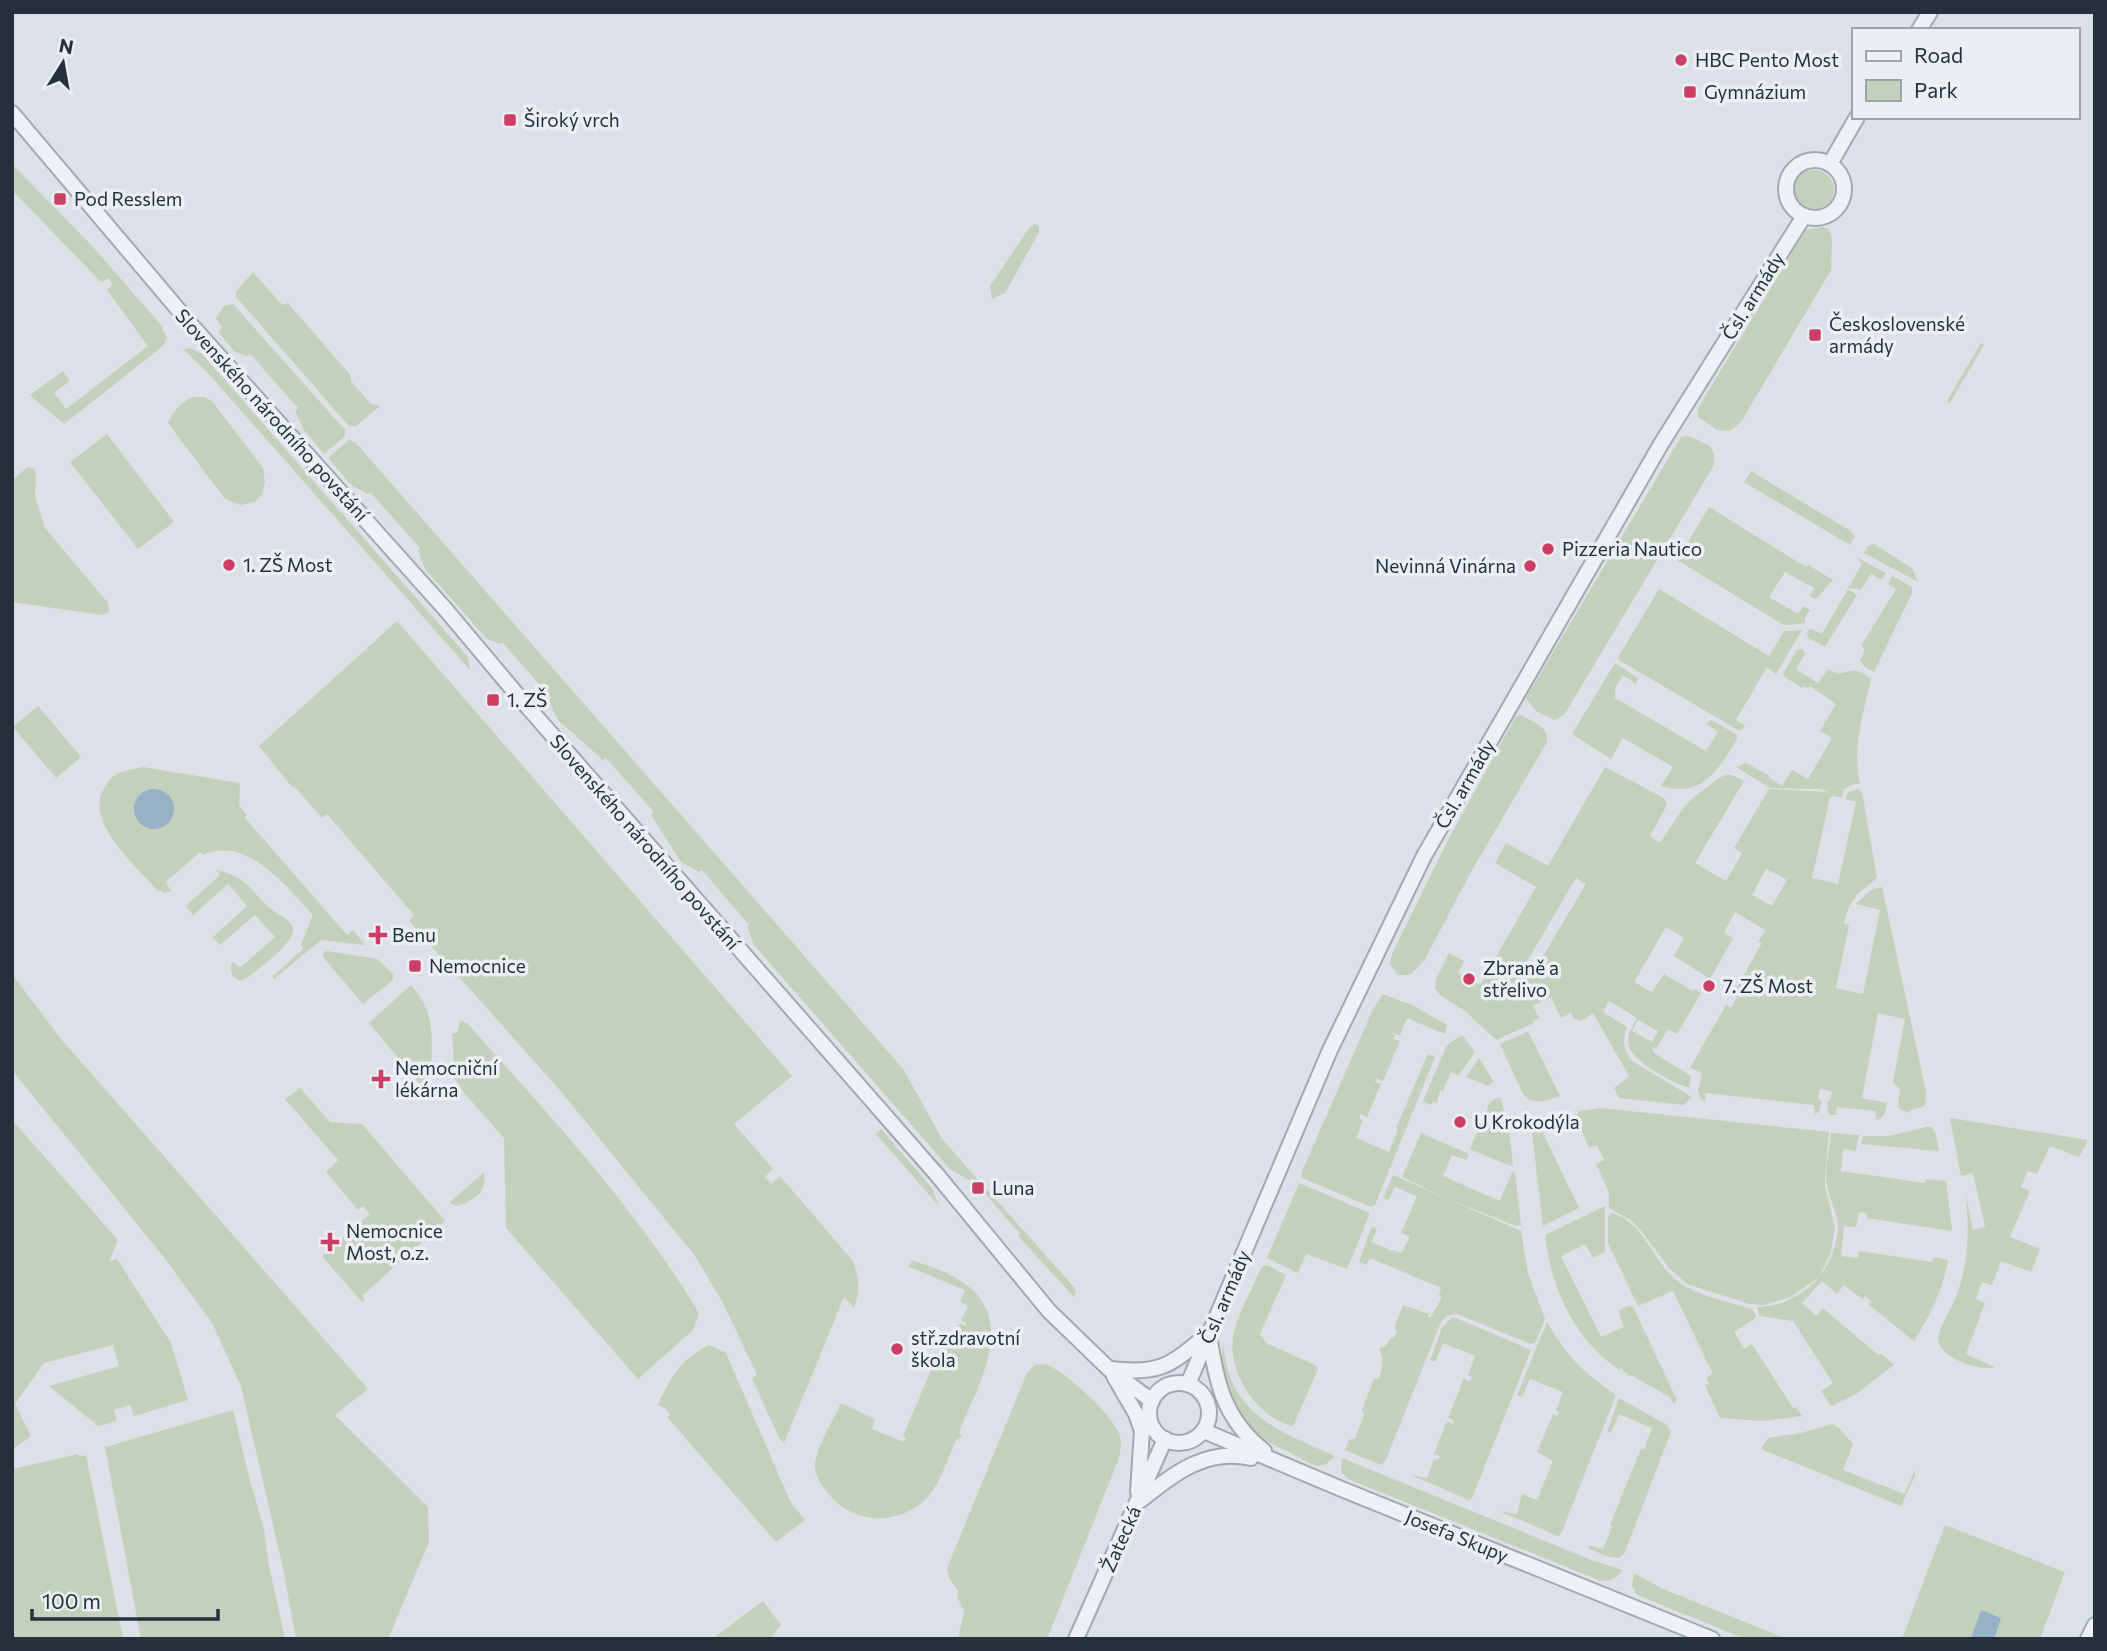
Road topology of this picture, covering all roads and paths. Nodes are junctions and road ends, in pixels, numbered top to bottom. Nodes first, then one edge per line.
1 (1930, 12) edge
2 (1920, 28) edge
3 (12, 113) edge
4 (1856, 119) edge
5 (1830, 163) junction
6 (1804, 216) junction
7 (1209, 1333) junction
8 (1109, 1369) junction
9 (1188, 1384) junction
10 (1152, 1401) junction
11 (1204, 1430) junction
12 (1166, 1440) junction
13 (1280, 1464) junction
14 (1137, 1504) junction
15 (2095, 1625) edge
16 (1076, 1639) edge
17 (1712, 1639) edge
18 (2088, 1639) edge

1 - 2 street
3 - 8 street, Slovenského národního povstání
4 - 5 street
5 - 6 street
5 - 6 street
6 - 7 street, Čsl. armády
7 - 8 street
7 - 9 street, Čsl. armády
7 - 13 street
8 - 10 street, Slovenského národního povstání
8 - 14 street
9 - 10 street
9 - 11 street
10 - 12 street
11 - 12 street
11 - 13 street, Josefa Skupy
12 - 14 street, Žatecká
13 - 14 street
13 - 17 street, Josefa Skupy
14 - 16 street, Žatecká
15 - 18 street

